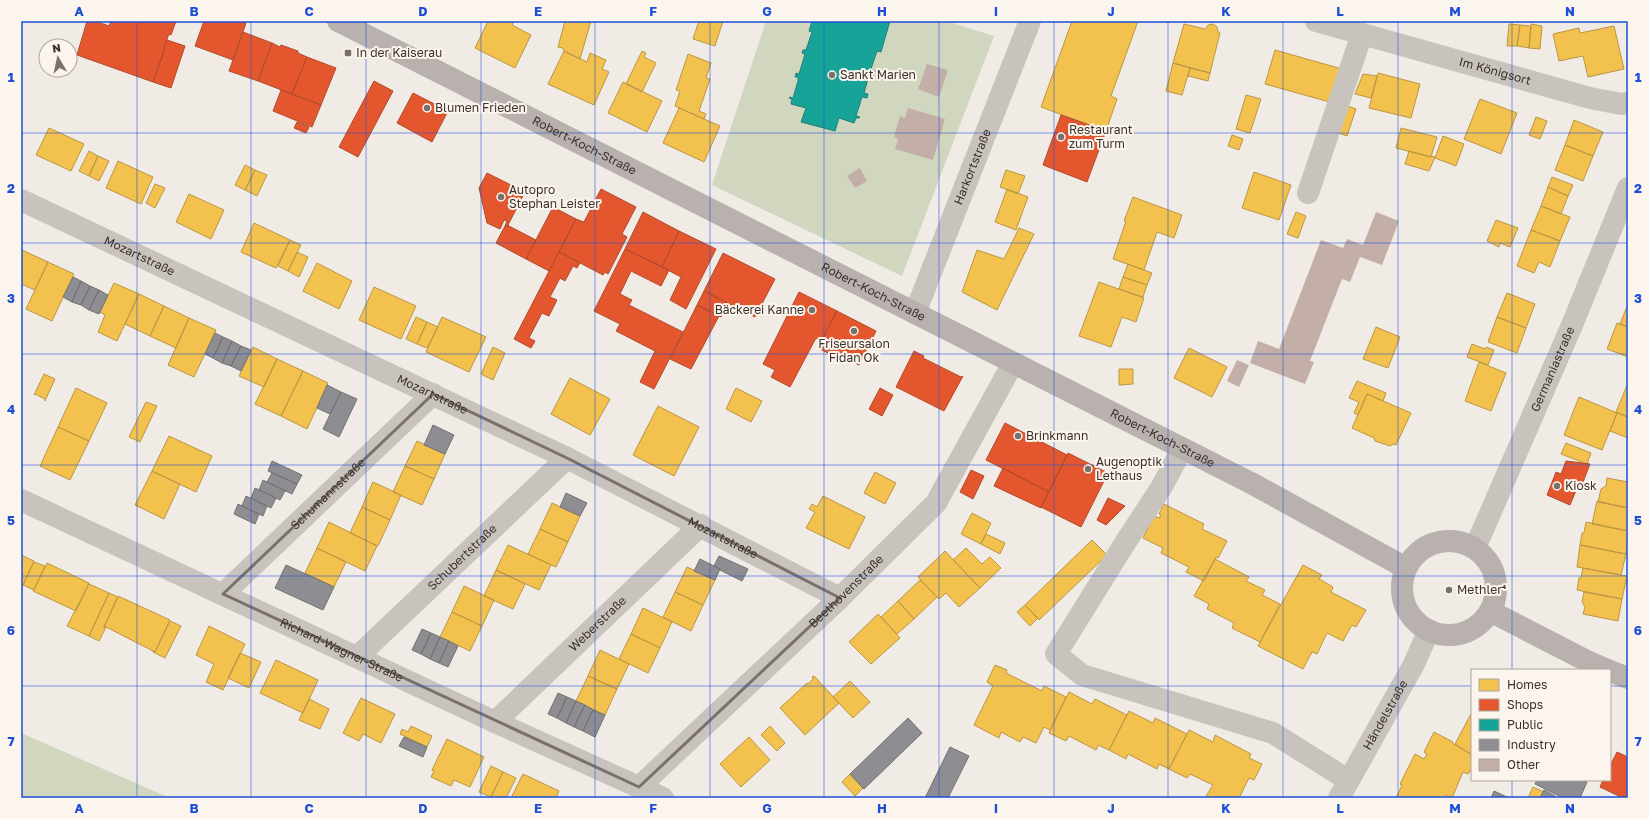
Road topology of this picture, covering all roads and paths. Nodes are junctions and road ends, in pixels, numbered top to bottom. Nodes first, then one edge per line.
1 (338, 21) edge
2 (1030, 21) edge
3 (1316, 21) edge
4 (1362, 34) junction
5 (1628, 103) edge
6 (1628, 188) edge
7 (1308, 193) dead end
8 (21, 200) edge
9 (915, 313) junction
10 (1013, 363) junction
11 (433, 394) junction
12 (1182, 449) junction
13 (567, 458) junction
14 (21, 500) edge
15 (701, 525) junction
16 (1474, 548) junction
17 (1406, 568) junction
18 (223, 594) junction
19 (840, 598) junction
20 (1490, 611) junction
21 (1429, 630) junction
22 (357, 657) junction
23 (1606, 669) edge
24 (1611, 671) edge
25 (1628, 678) edge
26 (495, 722) junction
27 (639, 787) junction
28 (1343, 789) edge
29 (663, 798) edge

1 - 9 main road, Robert-Koch-Straße
2 - 9 street, Harkortstraße
3 - 4 street, Im Königsort
4 - 5 street, Im Königsort
4 - 7 street
6 - 16 street, Germaniastraße
8 - 11 street, Mozartstraße
9 - 10 main road, Robert-Koch-Straße
10 - 12 main road, Robert-Koch-Straße
10 - 19 street, Beethovenstraße
11 - 13 street, Mozartstraße
11 - 18 street, Schumannstraße
12 - 17 main road, Robert-Koch-Straße
12 - 28 street
13 - 15 street, Mozartstraße
13 - 22 street, Schubertstraße
14 - 18 street, Richard-Wagner-Straße
15 - 19 street, Mozartstraße
15 - 26 street, Weberstraße
16 - 17 main road
16 - 20 main road
17 - 21 main road
18 - 22 street, Richard-Wagner-Straße
19 - 27 street, Beethovenstraße
20 - 21 main road
20 - 23 main road
21 - 28 street, Händelstraße
22 - 26 street, Richard-Wagner-Straße
24 - 25 main road
26 - 27 street, Richard-Wagner-Straße
27 - 29 street, Richard-Wagner-Straße

